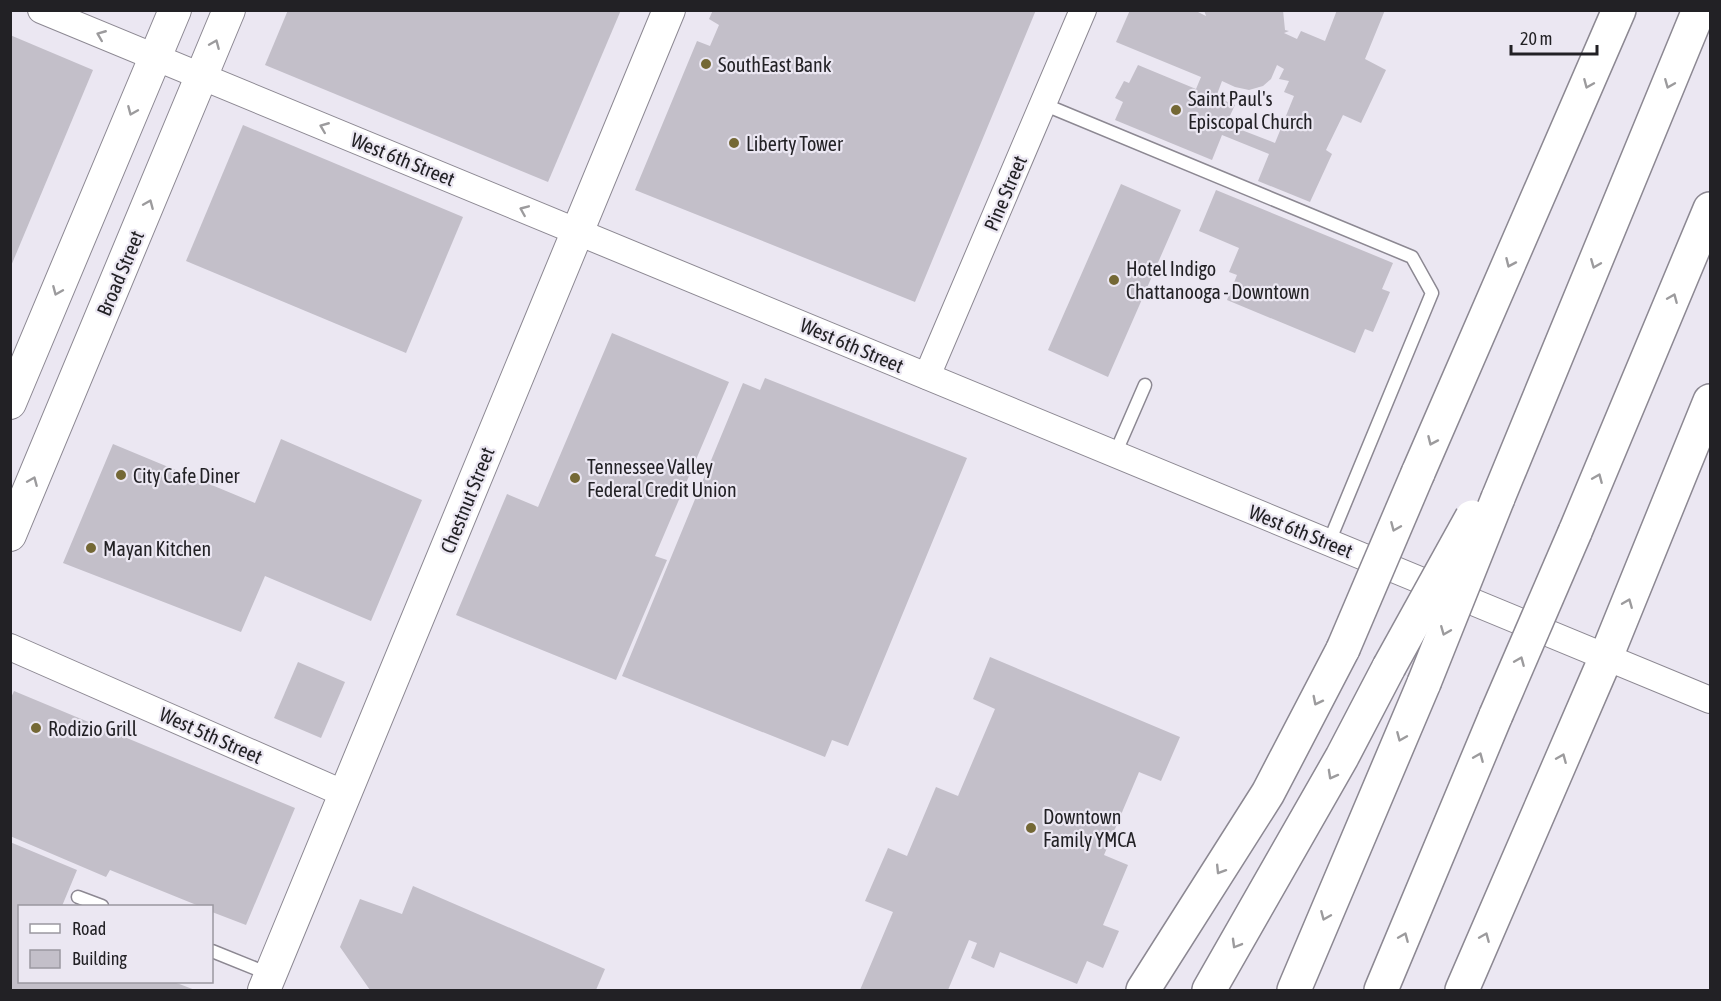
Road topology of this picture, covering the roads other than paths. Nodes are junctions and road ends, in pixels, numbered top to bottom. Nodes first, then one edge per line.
1 (41, 10) edge
2 (175, 10) edge
3 (229, 10) edge
4 (669, 10) edge
5 (1083, 10) edge
6 (1619, 10) edge
7 (1699, 10) edge
8 (155, 57) junction
9 (201, 77) junction
10 (1043, 104) junction
11 (1710, 210) edge
12 (578, 232) junction
13 (927, 376) junction
14 (1145, 385) dead end
15 (1710, 401) edge
16 (10, 403) edge
17 (1115, 454) junction
18 (1491, 496) junction
19 (10, 535) edge
20 (1329, 542) junction
21 (10, 648) edge
22 (1606, 657) junction
23 (1710, 700) edge
24 (345, 794) junction
25 (78, 897) dead end
26 (99, 905) edge
27 (213, 952) edge
28 (267, 983) edge
29 (1143, 990) edge
30 (1209, 990) edge
31 (1294, 990) edge
32 (1381, 990) edge
33 (1462, 990) edge

8 -> 1 street, West 6th Street
2 - 8 street
9 -> 3 street, Broad Street
4 - 12 street, Chestnut Street
5 - 10 street, Pine Street
6 -> 29 highway, bridge
7 -> 18 highway
8 - 9 street, West 6th Street
8 -> 16 street
12 -> 9 street, West 6th Street
19 -> 9 street, Broad Street
10 - 13 street, Pine Street
10 - 20 lane
32 -> 11 highway, bridge
12 - 13 street, West 6th Street
12 - 24 street, Chestnut Street
13 - 17 street, West 6th Street
14 - 17 lane
22 -> 15 highway
17 - 20 street, West 6th Street
18 -> 30 highway, bridge
18 -> 31 highway, bridge
20 - 22 street, West 6th Street
21 - 24 street, West 5th Street
22 - 23 street, West 6th Street
33 -> 22 highway
24 - 28 street, Chestnut Street
25 - 26 lane
27 - 28 lane

